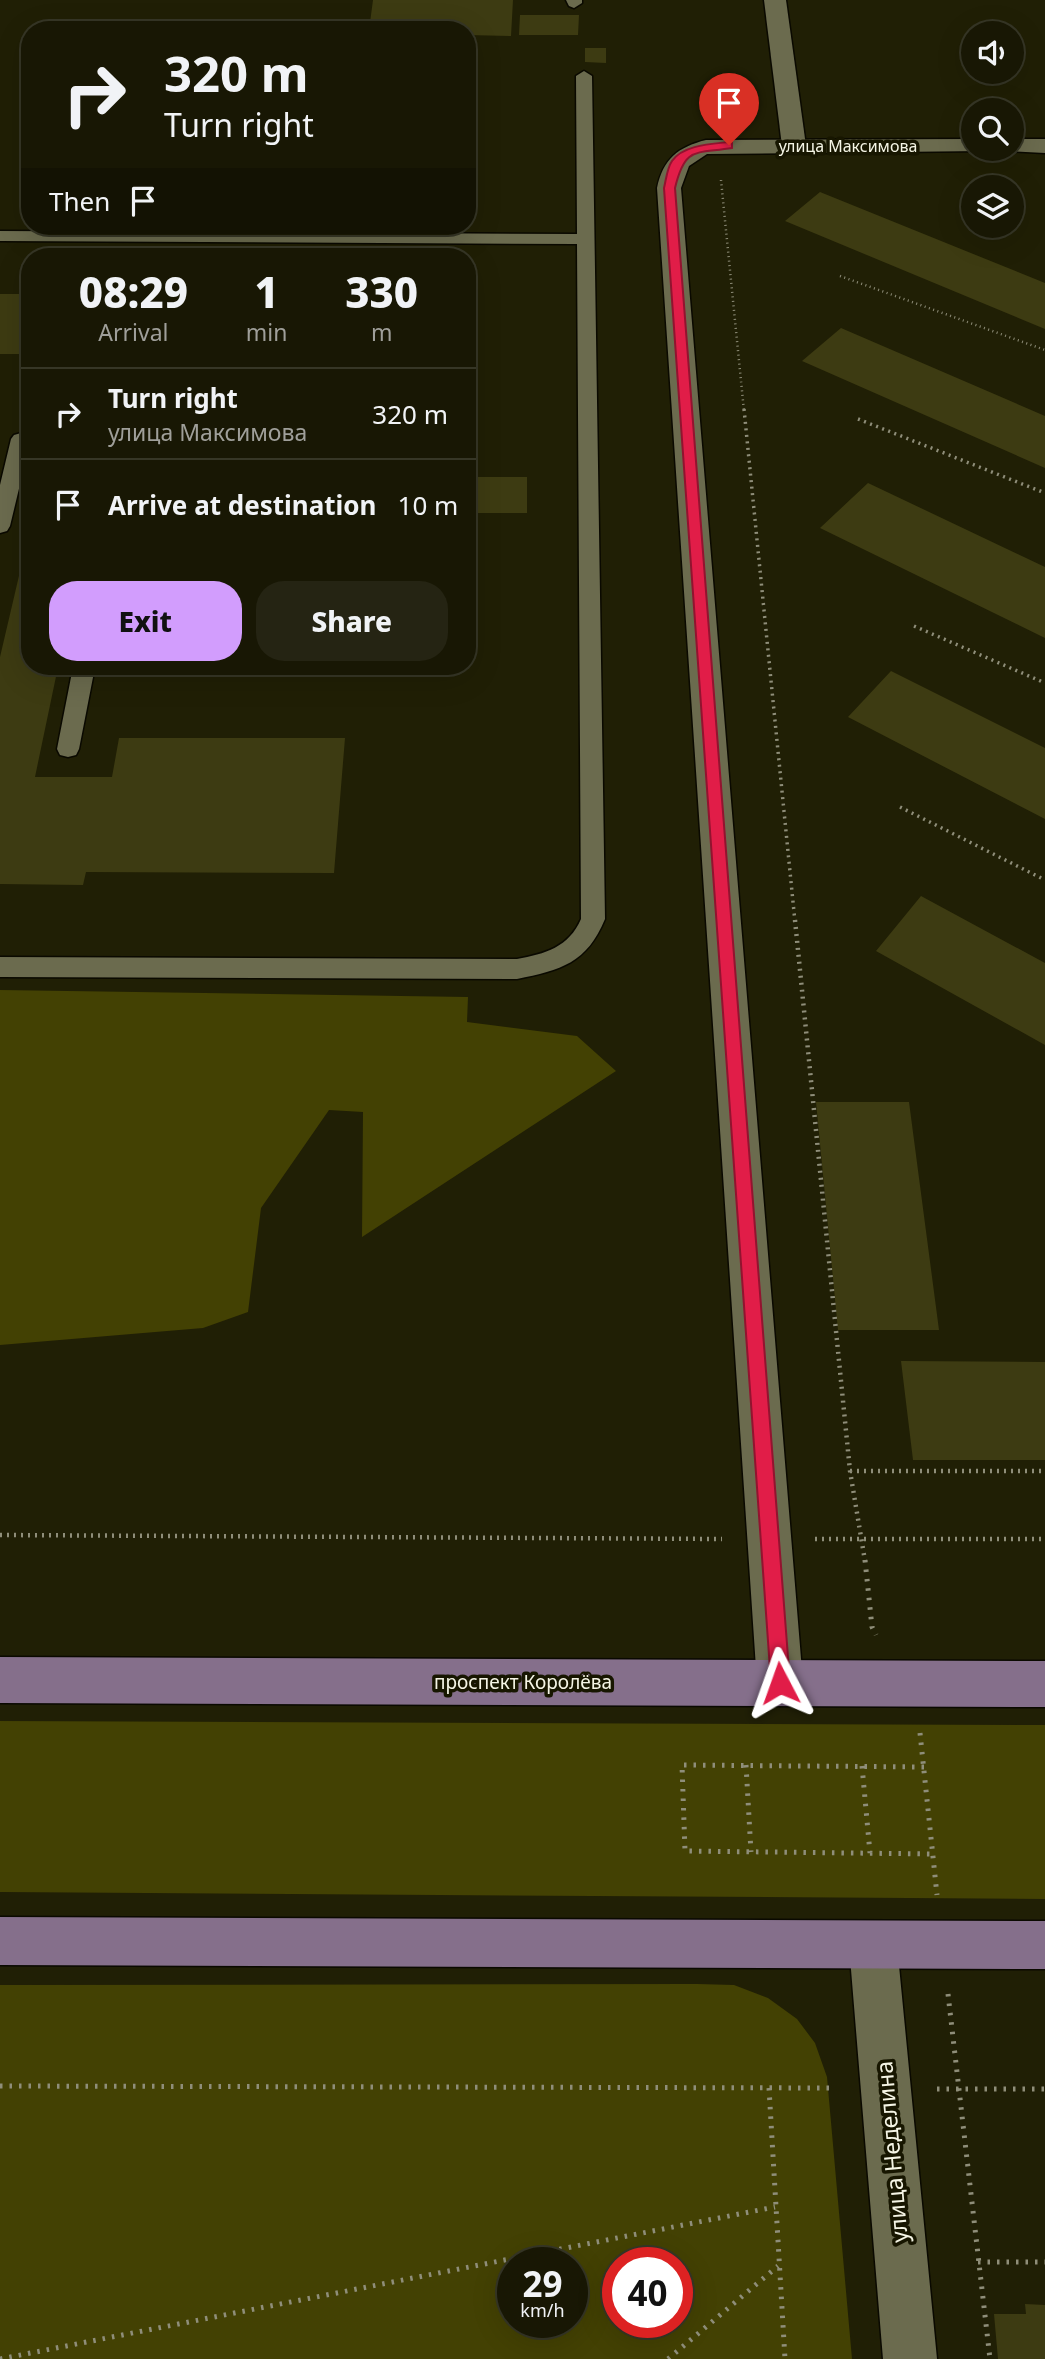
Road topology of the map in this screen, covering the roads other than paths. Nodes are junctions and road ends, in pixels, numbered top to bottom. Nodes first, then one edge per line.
1 (775, 0) edge
2 (584, 76) dead end
3 (794, 146) junction
4 (961, 146) edge
5 (1024, 146) edge
6 (1045, 146) edge
7 (0, 236) edge
8 (586, 239) junction
9 (0, 439) edge
10 (21, 439) edge
11 (21, 456) edge
12 (0, 526) edge
13 (82, 675) edge
14 (68, 749) dead end
15 (0, 967) edge
16 (0, 1680) edge
17 (780, 1683) junction
18 (1045, 1684) edge
19 (0, 1941) edge
20 (873, 1945) junction
21 (1045, 1945) edge
22 (910, 2359) edge

1 - 3 street
2 - 8 lane
3 - 4 street, улица Максимова
3 - 17 street, улица Максимова
5 - 6 street
7 - 8 lane
8 - 15 lane
9 - 10 lane
11 - 12 lane
13 - 14 lane
16 - 17 main road, проспект Королёва
17 - 18 main road, проспект Королёва
19 - 20 main road
20 - 21 main road
20 - 22 street, улица Неделина

